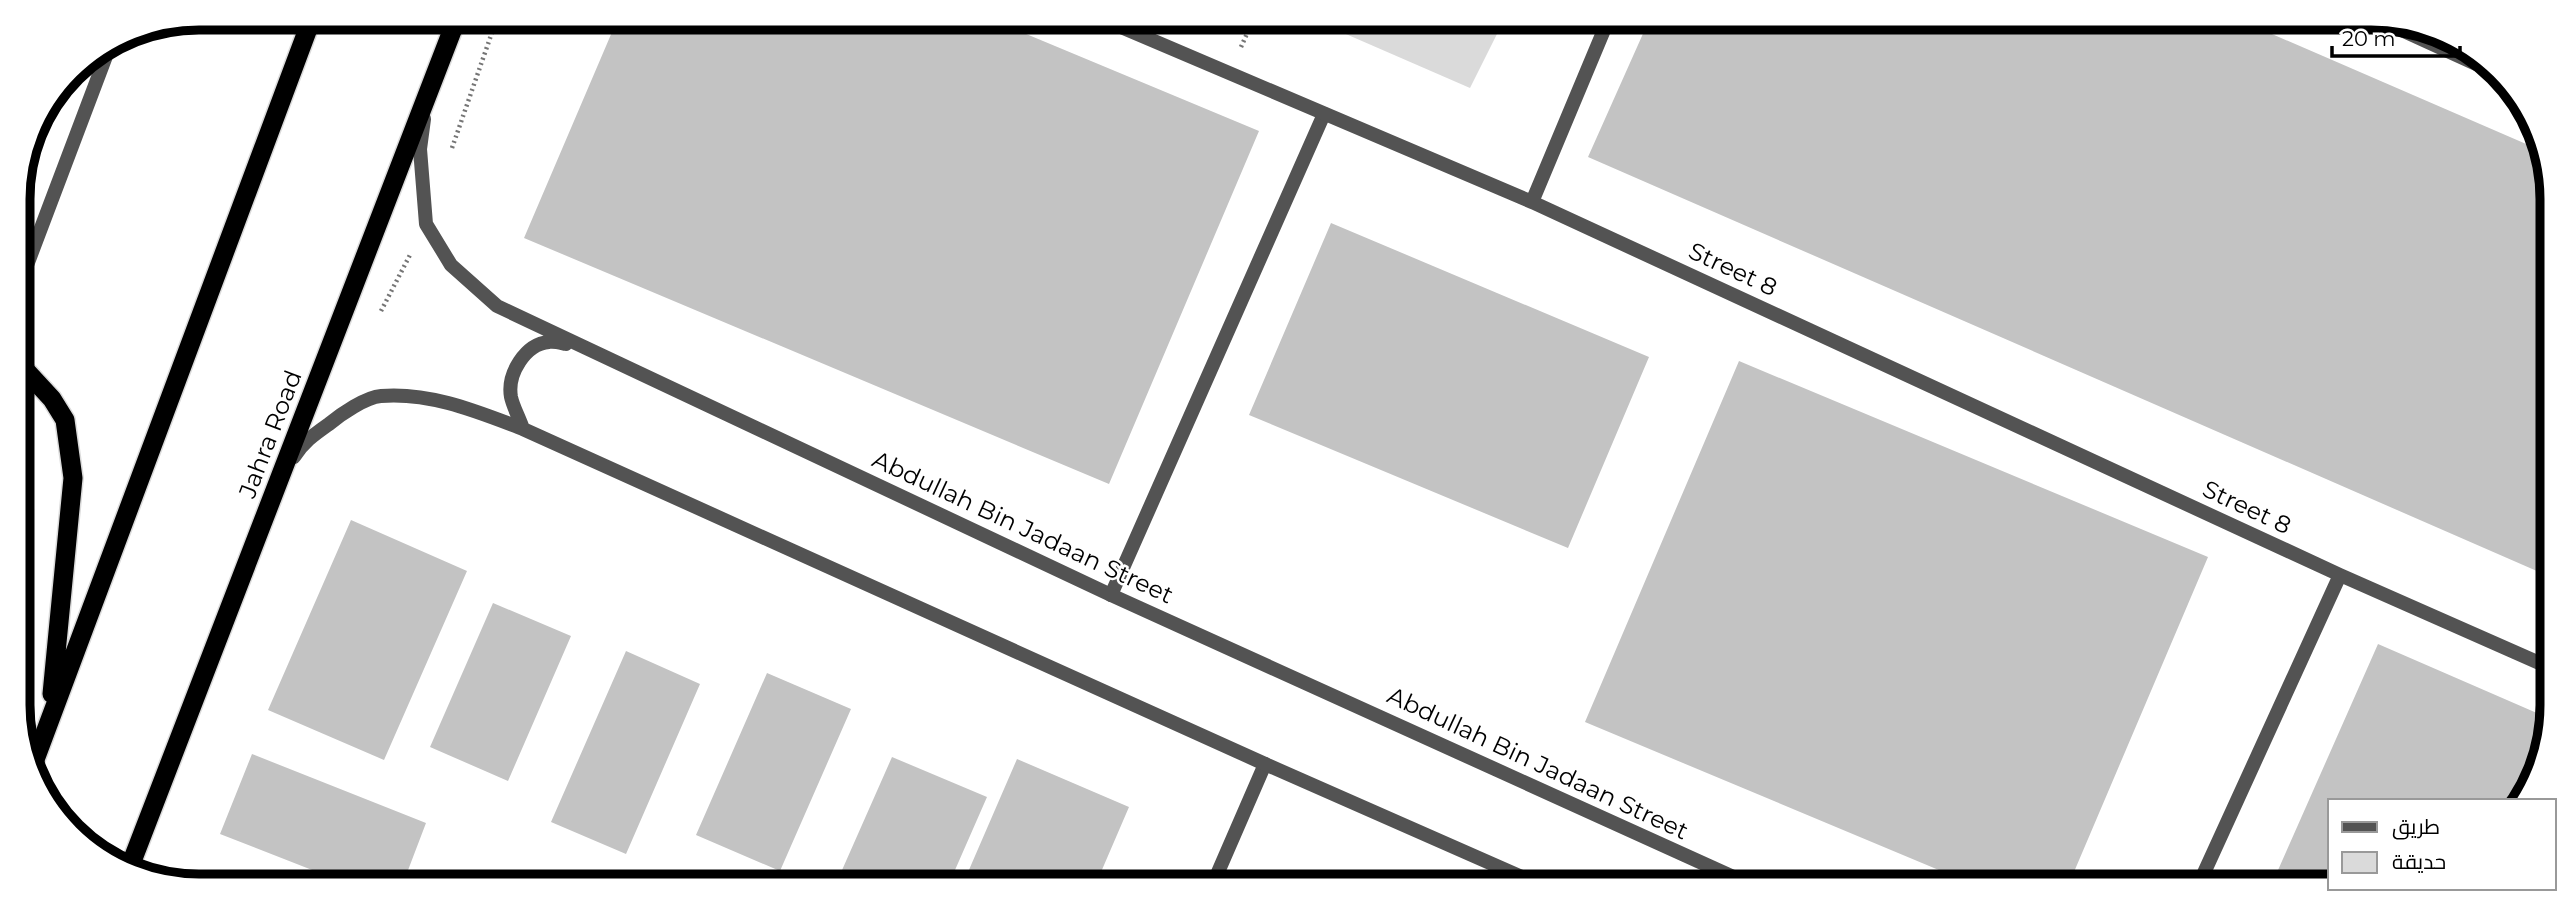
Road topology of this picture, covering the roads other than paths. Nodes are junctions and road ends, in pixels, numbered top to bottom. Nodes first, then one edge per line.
1 (308, 30) edge
2 (452, 30) edge
3 (1128, 30) edge
4 (1604, 30) edge
5 (2414, 36) edge
6 (105, 58) edge
7 (2468, 61) edge
8 (429, 91) junction
9 (1324, 114) junction
10 (1532, 202) junction
11 (30, 260) edge
12 (578, 345) junction
13 (30, 376) edge
14 (523, 429) junction
15 (276, 485) junction
16 (2340, 575) junction
17 (1111, 595) junction
18 (2540, 663) edge
19 (49, 720) junction
20 (37, 753) edge
21 (1265, 764) junction
22 (132, 860) edge
23 (1707, 866) junction
24 (1217, 874) edge
25 (1515, 874) edge
26 (1711, 874) edge
27 (1725, 874) edge
28 (2203, 874) edge

1 - 19 highway
2 - 8 highway, Jahra Road
3 - 9 street, Street 8
4 - 10 street
5 - 7 street
6 - 11 street
8 - 12 street, Abdullah Bin Jadaan Street
8 - 15 highway, Jahra Road
9 - 10 street, Street 8
9 - 17 street
10 - 16 street, Street 8
12 - 14 street
12 - 17 street, Abdullah Bin Jadaan Street
13 - 19 highway
14 - 15 street
14 - 21 street
15 - 22 highway, Jahra Road
16 - 18 street, Street 8
16 - 28 street
17 - 23 street, Abdullah Bin Jadaan Street
19 - 20 highway
21 - 24 street
21 - 25 street
23 - 26 street
23 - 27 street, Abdullah Bin Jadaan Street

